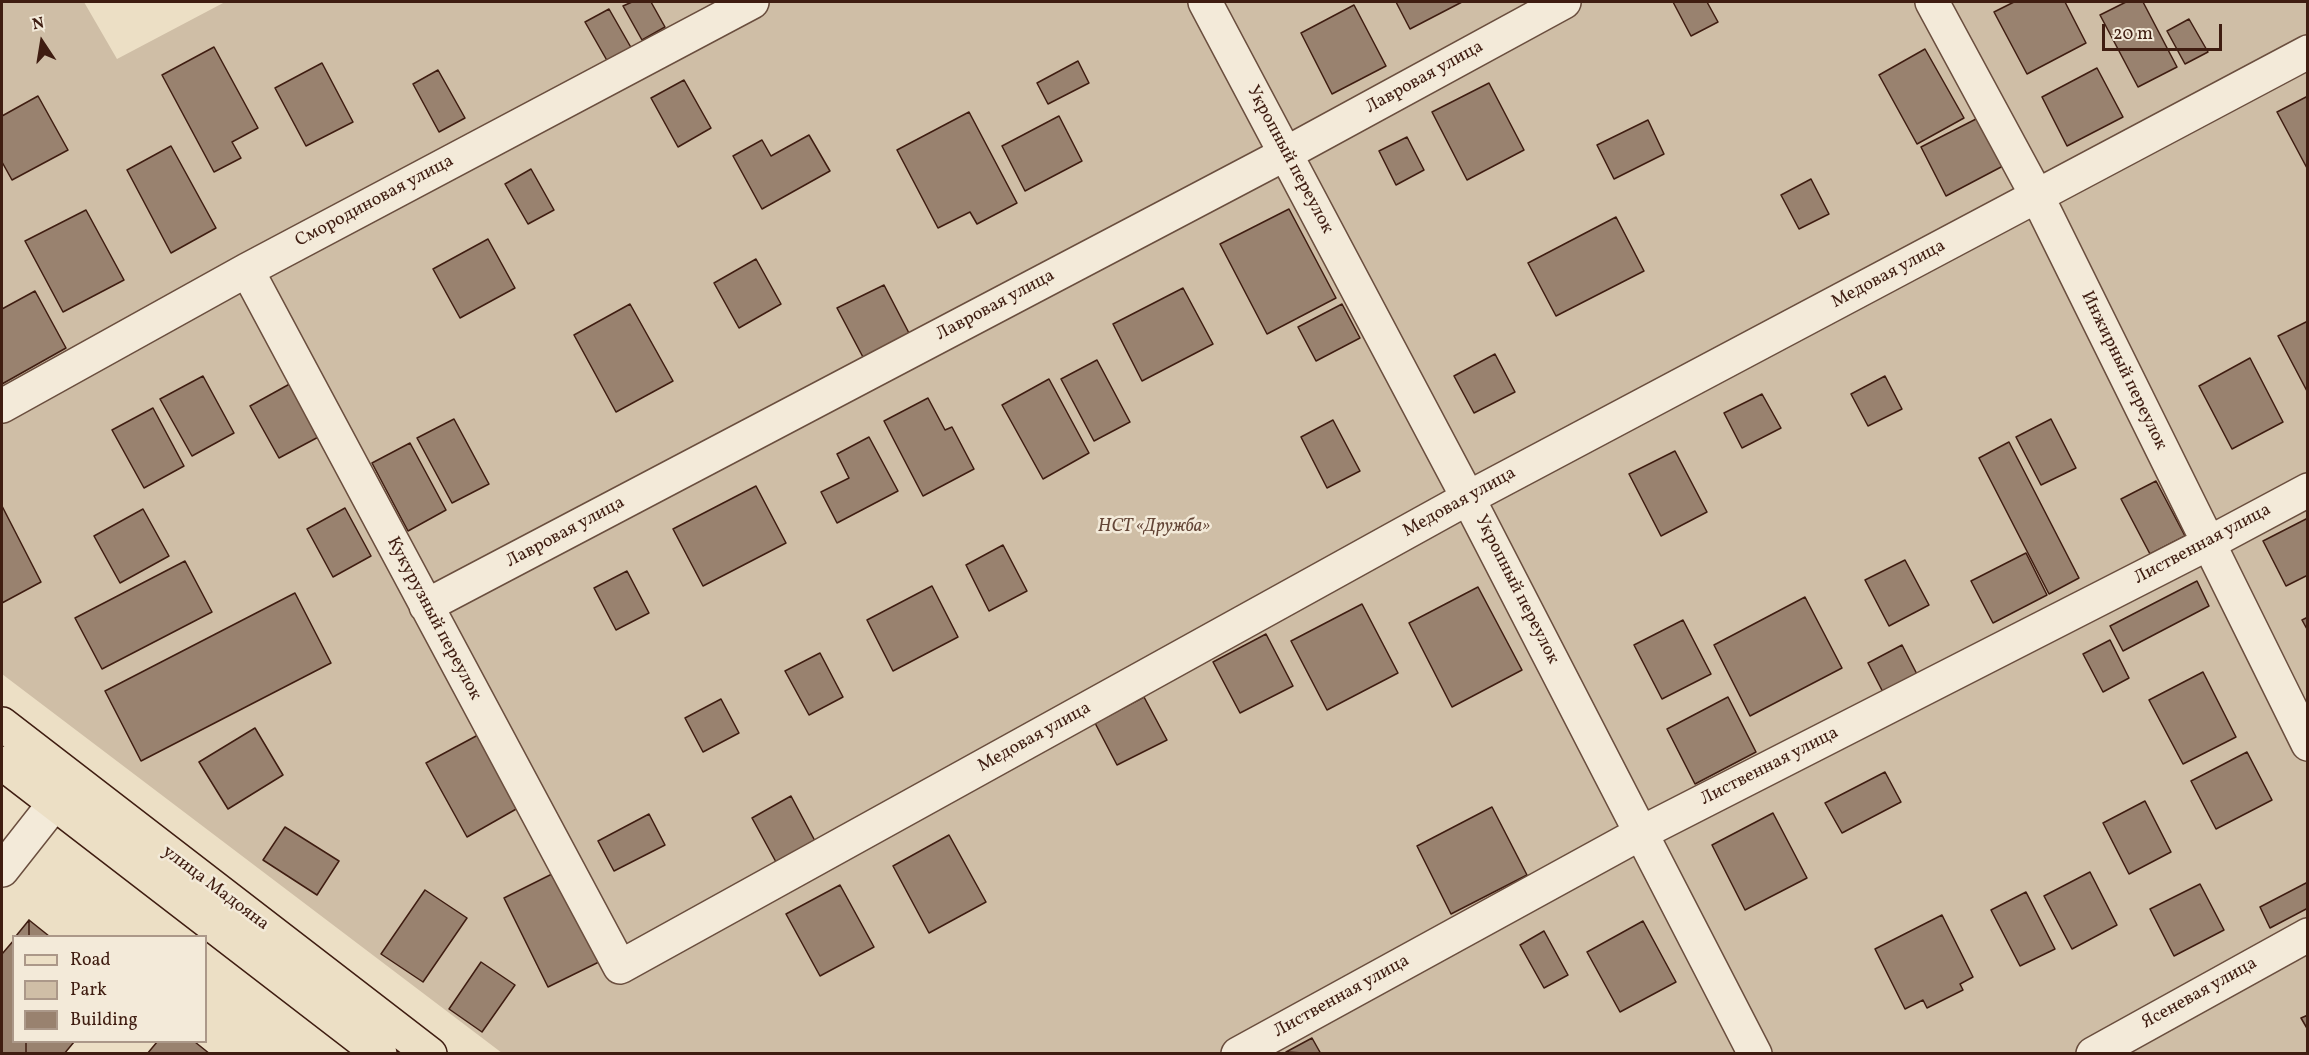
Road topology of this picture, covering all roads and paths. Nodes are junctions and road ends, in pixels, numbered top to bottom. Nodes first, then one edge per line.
1 (752, 2) edge
2 (1205, 2) edge
3 (1564, 2) edge
4 (1932, 2) edge
5 (2307, 52) edge
6 (1285, 154) junction
7 (2037, 196) junction
8 (247, 270) junction
9 (2, 406) edge
10 (2307, 490) edge
11 (1468, 498) junction
12 (2209, 543) junction
13 (426, 606) junction
14 (2, 724) edge
15 (2307, 744) edge
16 (2, 763) edge
17 (54, 804) junction
18 (1641, 833) junction
19 (2, 870) edge
20 (2307, 935) edge
21 (620, 968) joint
22 (380, 1053) edge
23 (430, 1053) edge
24 (1238, 1053) edge
25 (1755, 1053) edge
26 (2093, 1053) edge

1 - 8 street, Смородиновая улица
2 - 6 street, Укропный переулок
3 - 6 street, Лавровая улица
4 - 7 street, Инжирный переулок
5 - 7 street, Медовая улица
6 - 11 street, Укропный переулок
6 - 13 street, Лавровая улица
7 - 11 street, Медовая улица
7 - 12 street, Инжирный переулок
8 - 9 street, Смородиновая улица
8 - 13 street, Кукурузный переулок
10 - 12 street, Лиственная улица
11 - 18 street, Укропный переулок
11 - 21 street, Медовая улица
12 - 15 street, Инжирный переулок
12 - 18 street, Лиственная улица
13 - 21 street, Кукурузный переулок
14 - 23 main road, улица Мадояна
16 - 17 main road, улица Мадояна
17 - 19 street
17 - 22 main road, улица Мадояна
18 - 24 street, Лиственная улица
18 - 25 street, Укропный переулок
20 - 26 street, Ясеневая улица

